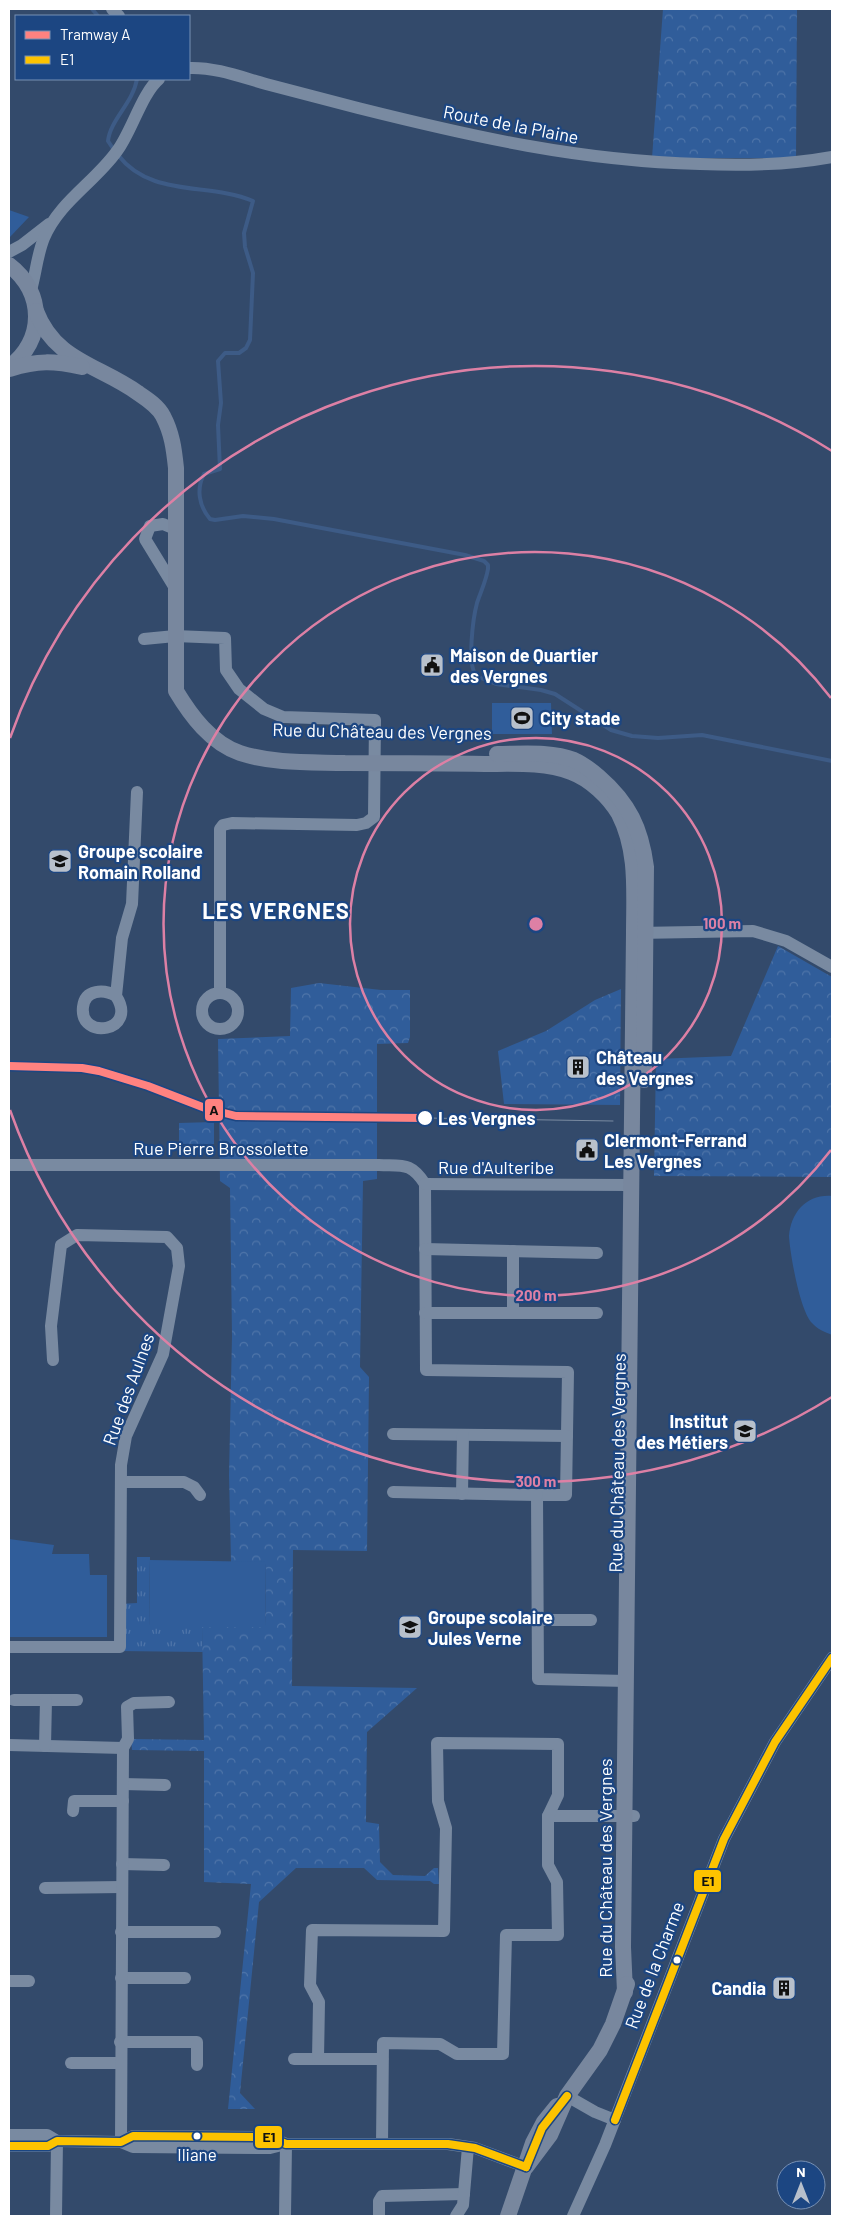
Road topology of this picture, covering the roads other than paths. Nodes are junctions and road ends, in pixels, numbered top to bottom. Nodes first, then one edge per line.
1 (190, 68) edge
2 (157, 80) edge
3 (832, 157) edge
4 (56, 218) junction
5 (9, 252) edge
6 (9, 266) edge
7 (31, 290) junction
8 (36, 311) junction
9 (9, 368) edge
10 (99, 370) junction
11 (175, 529) junction
12 (176, 588) junction
13 (175, 636) junction
14 (144, 639) dead end
15 (375, 758) junction
16 (137, 792) dead end
17 (638, 937) junction
18 (832, 967) edge
19 (220, 993) dead end
20 (116, 996) dead end
21 (9, 1166) edge
22 (425, 1184) junction
23 (631, 1185) junction
24 (425, 1249) junction
25 (513, 1251) junction
26 (597, 1253) dead end
27 (513, 1312) junction
28 (426, 1313) junction
29 (597, 1313) dead end
30 (53, 1360) dead end
31 (393, 1434) dead end
32 (463, 1435) junction
33 (567, 1436) junction
34 (122, 1482) junction
35 (393, 1492) dead end
36 (462, 1494) junction
37 (200, 1495) dead end
38 (537, 1495) junction
39 (538, 1620) junction
40 (591, 1620) dead end
41 (9, 1647) edge
42 (832, 1658) edge
43 (626, 1681) junction
44 (14, 1700) dead end
45 (46, 1700) junction
46 (77, 1700) dead end
47 (169, 1702) dead end
48 (9, 1745) edge
49 (45, 1746) junction
50 (123, 1748) junction
51 (123, 1784) junction
52 (165, 1785) dead end
53 (123, 1801) junction
54 (73, 1811) dead end
55 (548, 1816) junction
56 (629, 1816) junction
57 (122, 1864) junction
58 (164, 1865) dead end
59 (122, 1887) junction
60 (45, 1888) dead end
61 (121, 1932) junction
62 (214, 1932) dead end
63 (121, 1978) junction
64 (185, 1978) dead end
65 (9, 1981) edge
66 (29, 1981) dead end
67 (120, 2042) junction
68 (294, 2059) dead end
69 (318, 2059) junction
70 (382, 2059) junction
71 (71, 2063) dead end
72 (120, 2063) junction
73 (197, 2065) dead end
74 (567, 2096) junction
75 (615, 2120) junction
76 (9, 2135) edge
77 (57, 2141) junction
78 (121, 2142) junction
79 (286, 2144) junction
80 (382, 2144) junction
81 (9, 2146) edge
82 (468, 2147) junction
83 (526, 2167) junction
84 (464, 2194) junction
85 (56, 2216) edge
86 (286, 2216) edge
87 (379, 2216) edge
88 (456, 2216) edge
89 (508, 2216) edge
90 (573, 2216) edge

1 - 3 street, Route de la Plaine
2 - 4 street
4 - 5 street
4 - 7 street
6 - 7 main road
7 - 8 main road
8 - 9 main road
8 - 10 main road, Rue du Château des Vergnes
9 - 10 main road, Rue du Château des Vergnes
10 - 11 main road, Rue du Château des Vergnes
11 - 12 main road, Rue du Château des Vergnes
11 - 12 street
12 - 13 main road, Rue du Château des Vergnes
13 - 14 street
13 - 15 main road, Rue du Château des Vergnes
13 - 15 street
15 - 17 main road, Rue du Château des Vergnes
15 - 19 street
16 - 20 street
17 - 18 street
17 - 23 main road, Rue du Château des Vergnes
17 - 56 main road, Rue du Château des Vergnes
21 - 22 street, Rue Pierre Brossolette
22 - 23 street, Rue d'Aulteribe
22 - 24 street, Rue d'Aulteribe
23 - 43 main road, Rue du Château des Vergnes
24 - 25 street
24 - 28 street, Rue d'Aulteribe
25 - 26 street
25 - 27 street
27 - 28 street
27 - 29 street
28 - 33 street, Rue d'Aulteribe
30 - 34 street, Rue des Aulnes
31 - 32 street
32 - 33 street
32 - 36 street
33 - 38 street, Rue d'Aulteribe
34 - 37 street
34 - 41 street, Rue des Aulnes
35 - 36 street, Rue d'Aulteribe
36 - 38 street, Rue d'Aulteribe
38 - 39 street
39 - 40 street
39 - 43 street
42 - 75 street, Rue de la Charme
43 - 56 main road, Rue du Château des Vergnes
44 - 45 street
45 - 46 street
45 - 49 street
47 - 50 street
48 - 49 street
49 - 50 street
50 - 51 street
51 - 52 street
51 - 53 street
53 - 54 street
53 - 57 street
55 - 56 street
55 - 69 street
55 - 70 street
56 - 74 main road, Rue du Château des Vergnes
57 - 58 street
57 - 59 street
59 - 60 street
59 - 61 street
61 - 62 street
61 - 63 street
63 - 64 street
63 - 67 street
65 - 66 street
67 - 72 street
67 - 73 street
68 - 69 street
69 - 70 street
70 - 80 street
71 - 72 street
72 - 78 street
74 - 75 street
74 - 83 main road, Rue du Château des Vergnes
75 - 90 street, Rue de la Charme
76 - 77 street
77 - 78 street
77 - 81 street
77 - 85 street
78 - 79 street
79 - 80 street
79 - 86 street
80 - 82 street
82 - 83 street
82 - 84 street
83 - 89 main road
84 - 87 street
84 - 88 street

